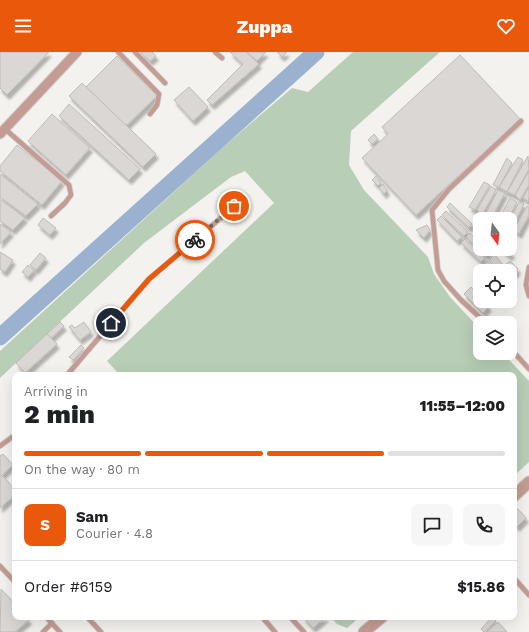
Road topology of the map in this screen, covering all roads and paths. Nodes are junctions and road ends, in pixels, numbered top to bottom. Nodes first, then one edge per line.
1 (76, 52) edge
2 (118, 52) edge
3 (135, 52) edge
4 (215, 52) edge
5 (222, 58) dead end
6 (165, 83) dead end
7 (150, 114) dead end
8 (521, 121) dead end
9 (2, 131) edge
10 (234, 206) dead end
11 (52, 216) dead end
12 (529, 267) edge
13 (529, 296) edge
14 (478, 316) edge
15 (517, 355) edge
16 (529, 368) edge
17 (70, 372) edge
18 (12, 438) edge
19 (0, 446) edge
20 (529, 482) edge
21 (517, 493) edge
22 (0, 566) edge
23 (12, 579) edge
24 (517, 581) edge
25 (529, 595) edge
26 (49, 620) edge
27 (90, 620) edge
28 (265, 620) edge
29 (293, 620) edge
30 (378, 620) edge
31 (52, 623) junction
32 (43, 632) edge
33 (60, 632) edge
34 (101, 632) edge
35 (275, 632) edge
36 (304, 632) edge
37 (364, 632) edge

1 - 9 street
2 - 7 lane
3 - 6 lane
4 - 5 lane
8 - 14 lane
9 - 11 lane
10 - 17 lane
12 - 13 lane
15 - 16 lane
18 - 19 lane
20 - 21 street
22 - 23 lane
24 - 25 lane
26 - 31 lane
27 - 34 lane
28 - 35 lane
29 - 36 lane
30 - 37 street
31 - 32 lane
31 - 33 lane

